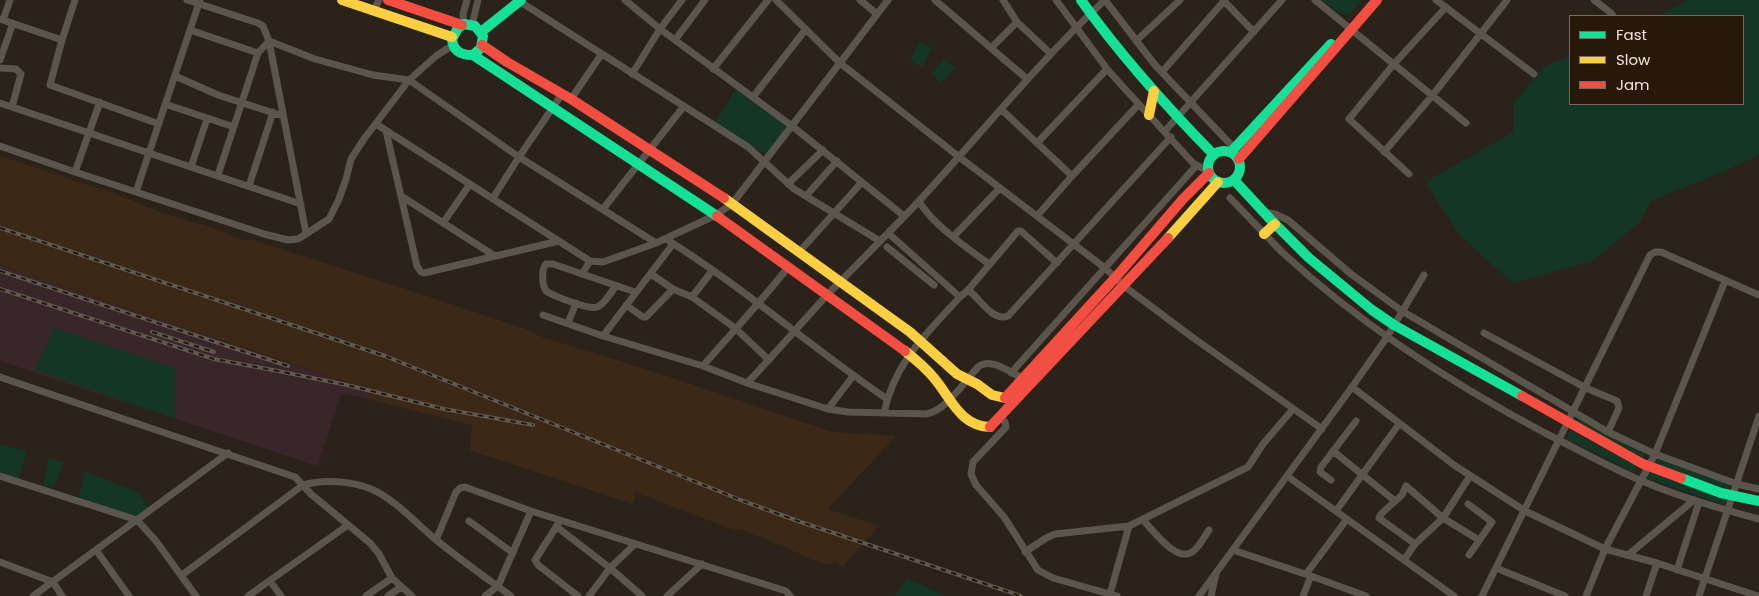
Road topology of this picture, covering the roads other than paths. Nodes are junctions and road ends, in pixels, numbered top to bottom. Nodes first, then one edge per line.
1 (10, 0) edge
2 (187, 0) edge
3 (342, 0) edge
4 (379, 0) edge
5 (388, 0) edge
6 (467, 0) edge
7 (478, 0) edge
8 (625, 0) edge
9 (682, 0) edge
10 (704, 0) edge
11 (768, 0) edge
12 (776, 0) edge
13 (860, 0) edge
14 (888, 0) edge
15 (935, 0) edge
16 (1003, 0) edge
17 (1056, 0) edge
18 (1082, 0) edge
19 (1105, 0) edge
20 (1180, 0) edge
21 (1224, 0) edge
22 (1282, 0) edge
23 (1315, 0) edge
24 (1369, 0) edge
25 (1376, 0) edge
26 (1436, 0) edge
27 (1507, 0) edge
28 (1594, 0) edge
29 (73, 1) edge
30 (520, 1) edge
31 (199, 2) edge
32 (1446, 7) junction
33 (374, 10) junction
34 (876, 14) junction
35 (1091, 14) junction
36 (1612, 15) edge
37 (2, 19) edge
38 (1016, 22) junction
39 (12, 23) junction
40 (466, 25) junction
41 (806, 28) junction
42 (1076, 28) junction
43 (660, 29) junction
44 (1348, 29) junction
45 (190, 30) junction
46 (481, 32) junction
47 (1254, 32) junction
48 (1481, 33) junction
49 (62, 40) junction
50 (675, 40) junction
51 (269, 41) junction
52 (453, 41) junction
53 (1136, 41) junction
54 (482, 45) junction
55 (991, 48) junction
56 (258, 53) junction
57 (472, 54) junction
58 (1051, 54) junction
59 (601, 55) junction
60 (0, 60) edge
61 (840, 63) junction
62 (1393, 65) junction
63 (0, 68) edge
64 (714, 68) junction
65 (1108, 69) junction
66 (1162, 72) junction
67 (632, 74) junction
68 (1534, 74) dead end
69 (175, 76) junction
70 (1027, 79) junction
71 (409, 80) junction
72 (1154, 91) junction
73 (1432, 96) junction
74 (566, 97) junction
75 (754, 97) junction
76 (100, 102) junction
77 (1191, 102) junction
78 (0, 103) edge
79 (241, 103) junction
80 (165, 104) junction
81 (1139, 104) junction
82 (684, 106) junction
83 (12, 107) junction
84 (552, 108) junction
85 (1002, 110) junction
86 (273, 112) junction
87 (1149, 115) junction
88 (283, 116) junction
89 (1177, 117) junction
90 (207, 119) junction
91 (1466, 123) dead end
92 (159, 124) junction
93 (376, 124) junction
94 (792, 126) junction
95 (234, 127) junction
96 (386, 131) junction
97 (1165, 131) junction
98 (89, 133) junction
99 (1170, 137) junction
100 (1038, 142) junction
101 (0, 146) edge
102 (649, 150) junction
103 (823, 150) junction
104 (1384, 152) junction
105 (149, 153) junction
106 (1235, 153) junction
107 (1214, 155) junction
108 (958, 156) junction
109 (519, 157) junction
110 (764, 161) junction
111 (837, 161) junction
112 (638, 164) junction
113 (1196, 166) junction
114 (191, 167) junction
115 (75, 172) junction
116 (1209, 172) junction
117 (1409, 174) dead end
118 (218, 175) junction
119 (1072, 176) junction
120 (1234, 180) junction
121 (862, 182) junction
122 (1218, 182) junction
123 (470, 184) junction
124 (788, 184) junction
125 (249, 186) junction
126 (1000, 188) junction
127 (136, 192) junction
128 (401, 196) junction
129 (806, 196) junction
130 (493, 198) junction
131 (1230, 198) dead end
132 (919, 201) junction
133 (301, 204) junction
134 (732, 204) junction
135 (603, 209) junction
136 (1264, 212) junction
137 (834, 213) junction
138 (716, 215) junction
139 (904, 216) junction
140 (1037, 216) junction
141 (443, 223) junction
142 (1275, 224) junction
143 (306, 233) junction
144 (888, 233) junction
145 (1264, 234) junction
146 (953, 237) junction
147 (666, 239) junction
148 (880, 241) junction
149 (559, 242) junction
150 (656, 243) junction
151 (673, 244) junction
152 (1075, 244) junction
153 (887, 248) dead end
154 (800, 251) junction
155 (495, 256) junction
156 (915, 257) junction
157 (590, 262) junction
158 (1057, 263) junction
159 (908, 264) junction
160 (988, 264) junction
161 (789, 266) junction
162 (1105, 268) junction
163 (712, 271) junction
164 (582, 274) junction
165 (651, 274) junction
166 (1424, 275) dead end
167 (1115, 278) junction
168 (841, 281) junction
169 (1725, 281) junction
170 (934, 285) dead end
171 (616, 286) junction
172 (1124, 286) junction
173 (673, 290) junction
174 (968, 290) junction
175 (635, 292) junction
176 (828, 294) junction
177 (1759, 295) edge
178 (692, 297) junction
179 (960, 297) junction
180 (576, 303) junction
181 (759, 304) junction
182 (626, 305) junction
183 (1402, 311) junction
184 (543, 315) dead end
185 (568, 323) junction
186 (1394, 324) junction
187 (735, 328) junction
188 (795, 332) junction
189 (1484, 333) dead end
190 (603, 336) junction
191 (1387, 337) junction
192 (921, 340) junction
193 (909, 353) junction
194 (769, 360) junction
195 (703, 366) junction
196 (1011, 373) junction
197 (853, 376) junction
198 (0, 377) edge
199 (967, 379) junction
200 (1024, 379) junction
201 (747, 383) junction
202 (1352, 387) junction
203 (1586, 388) junction
204 (886, 400) junction
205 (949, 400) junction
206 (828, 409) junction
207 (1293, 409) junction
208 (1574, 412) junction
209 (884, 413) junction
210 (1759, 416) edge
211 (1000, 417) junction
212 (1356, 422) dead end
213 (1569, 423) junction
214 (1400, 424) junction
215 (1322, 429) junction
216 (1608, 432) junction
217 (1560, 440) junction
218 (1333, 451) junction
219 (228, 453) junction
220 (1655, 454) junction
221 (1648, 466) junction
222 (1364, 475) junction
223 (0, 476) edge
224 (1287, 476) junction
225 (1470, 476) junction
226 (1331, 480) dead end
227 (1641, 481) junction
228 (303, 484) junction
229 (1737, 484) junction
230 (1759, 489) edge
231 (1733, 496) junction
232 (1697, 501) junction
233 (1395, 502) junction
234 (1759, 502) edge
235 (1468, 504) dead end
236 (531, 511) junction
237 (1336, 511) junction
238 (1525, 511) junction
239 (1728, 511) junction
240 (1443, 518) junction
241 (1347, 519) junction
242 (1759, 519) edge
243 (136, 520) junction
244 (561, 520) junction
245 (1143, 520) junction
246 (469, 521) dead end
247 (348, 525) junction
248 (1129, 526) junction
249 (557, 527) junction
250 (1209, 530) dead end
251 (436, 540) junction
252 (1480, 540) junction
253 (635, 544) junction
254 (1415, 544) junction
255 (1605, 549) junction
256 (96, 550) junction
257 (1233, 550) junction
258 (1025, 552) junction
259 (513, 553) junction
260 (1469, 555) dead end
261 (1628, 555) junction
262 (1404, 560) junction
263 (0, 562) edge
264 (1657, 563) junction
265 (702, 564) junction
266 (610, 568) junction
267 (1496, 568) junction
268 (1677, 570) junction
269 (1216, 573) junction
270 (182, 575) junction
271 (1308, 575) junction
272 (392, 578) junction
273 (1704, 579) junction
274 (270, 581) junction
275 (53, 582) junction
276 (498, 586) junction
277 (401, 587) junction
278 (1114, 595) edge
279 (1450, 595) edge
280 (32, 596) edge
281 (62, 596) edge
282 (129, 596) edge
283 (196, 596) edge
284 (248, 596) edge
285 (281, 596) edge
286 (366, 596) edge
287 (388, 596) edge
288 (412, 596) edge
289 (485, 596) edge
290 (511, 596) edge
291 (578, 596) edge
292 (589, 596) edge
293 (642, 596) edge
294 (667, 596) edge
295 (790, 596) edge
296 (1199, 596) edge
297 (1211, 596) edge
298 (1303, 596) edge
299 (1366, 596) edge
300 (1482, 596) edge
301 (1565, 596) edge
302 (1586, 596) edge
303 (1646, 596) edge
304 (1699, 596) edge
305 (1758, 596) edge

1 - 37 street
2 - 31 street
3 - 33 main road
4 - 33 street
5 - 40 main road
6 - 40 street
7 - 40 street
8 - 43 street
9 - 43 street
10 - 50 street
11 - 64 street
12 - 41 street
13 - 34 street
14 - 34 street
15 - 55 street
16 - 38 street
17 - 42 street
18 - 35 main road
19 - 35 street
19 - 53 street
20 - 53 street
21 - 47 street
21 - 66 street
22 - 47 street
23 - 44 street
24 - 44 main road
25 - 44 main road
26 - 32 street
27 - 48 street
28 - 36 street
29 - 49 street
30 - 46 main road
30 - 59 street
31 - 45 street
31 - 51 street
32 - 48 street
32 - 62 street
33 - 52 main road
34 - 61 street
35 - 42 street
35 - 72 main road
37 - 39 street
38 - 55 street
38 - 58 street
39 - 49 street
39 - 60 street
40 - 46 main road
40 - 52 main road
41 - 61 street
41 - 75 street
42 - 58 street
42 - 65 street
43 - 50 street
43 - 67 street
44 - 62 street
44 - 106 main road
45 - 56 street
45 - 69 street
46 - 54 main road
47 - 77 street
48 - 68 street
48 - 73 street
49 - 76 street
50 - 64 street
51 - 56 street
51 - 71 street
51 - 88 street
52 - 57 main road
52 - 71 street
53 - 66 street
54 - 57 main road
54 - 74 main road
55 - 70 street
56 - 79 street
57 - 84 main road
58 - 70 street
59 - 67 street
59 - 74 street
61 - 94 street
61 - 108 street
62 - 73 street
62 - 104 street
63 - 83 street
64 - 75 street
65 - 81 street
65 - 100 street
66 - 77 street
67 - 82 street
69 - 79 street
69 - 80 street
70 - 85 street
71 - 93 street
71 - 109 street
72 - 87 main road
72 - 89 main road
73 - 91 street
73 - 104 street
74 - 84 street
74 - 102 main road
75 - 94 street
76 - 92 street
76 - 98 street
77 - 89 street
77 - 106 street
78 - 83 street
79 - 86 street
79 - 95 street
80 - 90 street
80 - 92 street
81 - 87 street
81 - 119 street
82 - 102 street
82 - 110 street
83 - 98 street
84 - 109 street
84 - 112 main road
85 - 100 street
85 - 108 street
86 - 88 street
86 - 125 street
87 - 97 street
88 - 133 street
89 - 97 street
89 - 107 main road
90 - 95 street
90 - 114 street
92 - 105 street
93 - 96 street
93 - 143 street
94 - 103 street
94 - 110 street
95 - 118 street
96 - 123 street
96 - 128 street
97 - 99 street
98 - 105 street
98 - 115 street
99 - 113 street
99 - 152 street
100 - 119 street
101 - 115 street
102 - 112 street
102 - 134 main road
103 - 111 street
103 - 124 street
104 - 117 street
105 - 114 street
105 - 127 street
106 - 107 main road
106 - 120 main road
107 - 116 main road
108 - 126 street
108 - 132 street
109 - 130 street
109 - 135 street
110 - 124 street
110 - 134 street
111 - 121 street
111 - 129 street
112 - 135 street
112 - 138 main road
113 - 116 street
113 - 162 street
114 - 118 street
115 - 127 street
116 - 122 main road
116 - 167 main road
118 - 125 street
119 - 140 street
120 - 122 main road
120 - 136 main road
121 - 137 street
121 - 139 street
122 - 172 main road
123 - 130 street
123 - 141 street
124 - 129 street
125 - 133 street
126 - 140 street
126 - 146 street
127 - 143 street
128 - 141 street
128 - 155 street
129 - 137 street
130 - 149 street
131 - 145 street
132 - 139 street
132 - 146 street
133 - 143 street
134 - 138 street
134 - 154 main road
135 - 150 street
136 - 142 main road
136 - 183 street
137 - 148 street
137 - 154 street
138 - 147 street
138 - 161 main road
139 - 144 street
140 - 152 street
141 - 155 street
142 - 145 main road
142 - 186 main road
144 - 148 street
144 - 156 street
145 - 191 street
146 - 160 street
147 - 150 street
147 - 151 street
148 - 168 street
149 - 155 street
149 - 157 street
150 - 157 street
151 - 163 street
151 - 165 street
152 - 158 street
152 - 162 street
153 - 159 street
154 - 168 main road
156 - 159 street
156 - 179 street
157 - 164 street
158 - 160 street
158 - 174 street
159 - 170 street
160 - 174 street
161 - 176 main road
161 - 181 street
162 - 167 street
162 - 196 street
163 - 178 street
163 - 181 street
164 - 171 street
164 - 180 street
165 - 173 street
165 - 175 street
166 - 183 street
167 - 172 street
167 - 200 main road
168 - 176 street
168 - 192 main road
169 - 177 street
169 - 203 street
169 - 220 street
171 - 175 street
171 - 180 street
172 - 207 street
172 - 211 main road
173 - 178 street
173 - 182 street
174 - 179 street
175 - 182 street
176 - 188 street
176 - 193 main road
178 - 187 street
179 - 192 street
180 - 185 street
181 - 187 street
181 - 188 street
182 - 190 street
183 - 186 street
183 - 208 street
184 - 185 street
185 - 190 street
186 - 191 street
186 - 213 main road
187 - 194 street
187 - 195 street
188 - 194 street
188 - 197 street
189 - 203 street
190 - 195 street
191 - 202 street
191 - 217 street
192 - 193 street
192 - 199 main road
193 - 204 street
193 - 205 main road
194 - 201 street
195 - 201 street
196 - 199 street
196 - 200 street
197 - 204 street
197 - 206 street
198 - 219 street
199 - 200 main road
199 - 205 street
201 - 206 street
202 - 214 street
202 - 215 street
203 - 208 street
203 - 216 street
204 - 209 street
205 - 209 street
205 - 211 main road
206 - 209 street
207 - 215 street
207 - 245 street
208 - 213 street
208 - 216 street
210 - 229 street
211 - 258 street
212 - 218 street
213 - 217 street
213 - 221 main road
214 - 222 street
214 - 225 street
215 - 224 street
216 - 220 street
217 - 227 street
217 - 238 street
218 - 222 street
218 - 226 street
219 - 228 street
219 - 243 street
220 - 221 street
220 - 229 street
221 - 227 street
221 - 231 main road
222 - 233 street
222 - 237 street
223 - 243 street
224 - 237 street
224 - 257 street
225 - 238 street
225 - 240 street
227 - 232 street
227 - 255 street
228 - 247 street
228 - 251 street
228 - 270 street
229 - 230 street
229 - 231 street
231 - 234 main road
231 - 239 street
232 - 239 street
232 - 261 street
232 - 268 street
233 - 240 street
233 - 254 street
235 - 252 street
236 - 244 street
236 - 251 street
236 - 259 street
237 - 241 street
238 - 255 street
238 - 267 street
239 - 242 street
239 - 273 street
240 - 252 street
240 - 254 street
241 - 262 street
241 - 271 street
243 - 256 street
243 - 270 street
244 - 249 street
244 - 253 street
245 - 248 street
245 - 250 street
246 - 259 street
247 - 272 street
247 - 274 street
248 - 258 street
248 - 278 street
249 - 266 street
249 - 291 street
251 - 276 street
252 - 260 street
253 - 265 street
253 - 266 street
254 - 262 street
255 - 261 street
255 - 302 street
256 - 275 street
256 - 282 street
257 - 269 street
257 - 271 street
258 - 278 street
259 - 276 street
261 - 264 street
262 - 279 street
263 - 275 street
264 - 268 street
264 - 303 street
265 - 294 street
265 - 295 street
266 - 292 street
266 - 293 street
267 - 300 street
267 - 301 street
268 - 273 street
269 - 296 street
269 - 297 street
270 - 283 street
271 - 298 street
271 - 299 street
272 - 277 street
272 - 286 street
273 - 304 street
273 - 305 street
274 - 284 street
274 - 285 street
275 - 280 street
275 - 281 street
276 - 289 street
276 - 290 street
277 - 287 street
277 - 288 street

